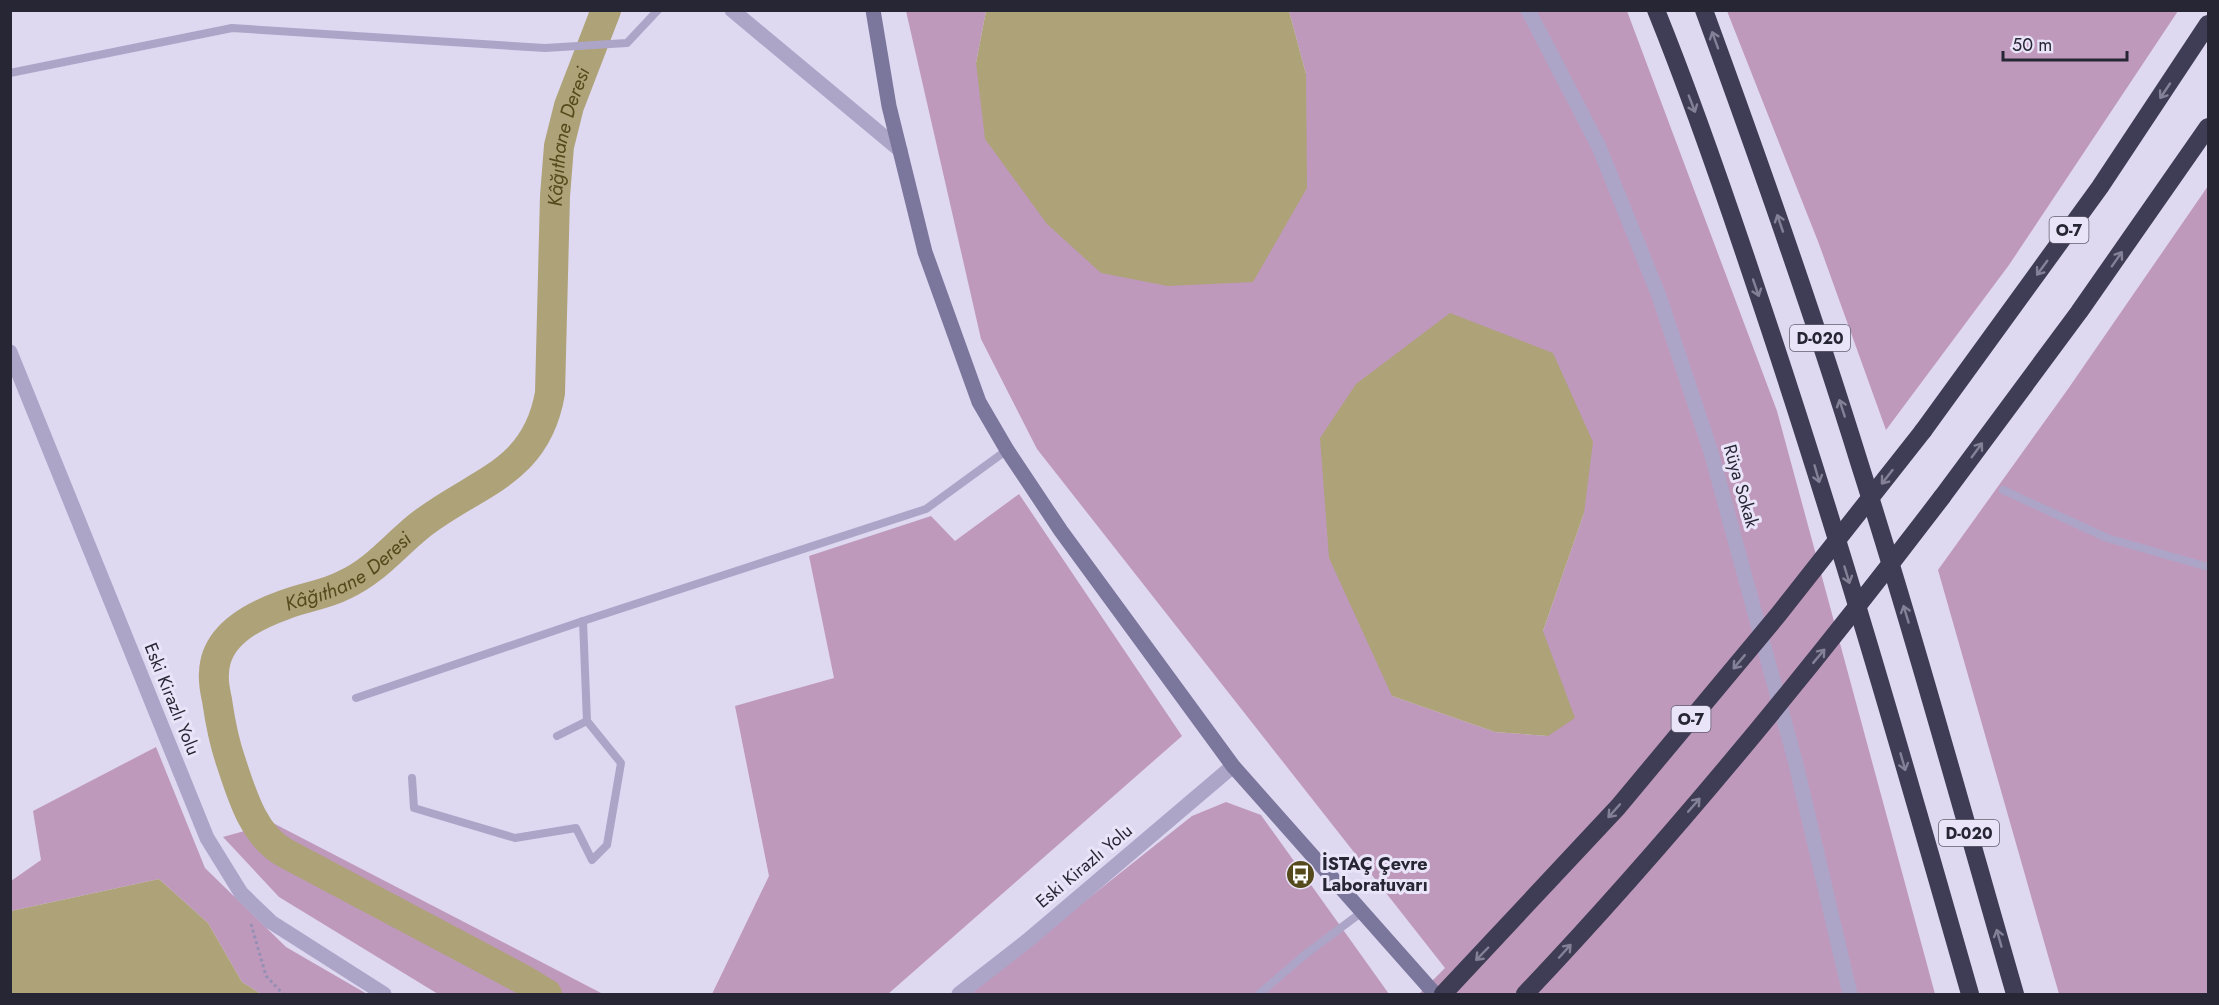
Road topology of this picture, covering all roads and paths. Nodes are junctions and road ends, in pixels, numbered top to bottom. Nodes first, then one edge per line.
1 (658, 10) edge
2 (732, 10) edge
3 (873, 10) edge
4 (1528, 10) edge
5 (1656, 10) edge
6 (1704, 10) edge
7 (2208, 24) edge
8 (10, 73) edge
9 (2208, 127) edge
10 (900, 150) junction
11 (10, 352) edge
12 (1007, 450) junction
13 (2003, 490) dead end
14 (2208, 567) edge
15 (583, 621) junction
16 (356, 698) dead end
17 (587, 721) junction
18 (557, 736) dead end
19 (1233, 766) junction
20 (412, 778) dead end
21 (1362, 912) junction
22 (251, 924) dead end
23 (1963, 970) junction
24 (283, 994) edge
25 (384, 994) edge
26 (959, 994) edge
27 (1259, 994) edge
28 (1435, 994) edge
29 (1443, 994) edge
30 (1525, 994) edge
31 (1850, 994) edge
32 (1963, 994) edge
33 (1970, 994) edge
34 (2015, 994) edge

1 - 8 lane
2 - 10 street
3 - 10 main road
4 - 31 street, Rüya Sokak
5 -> 23 highway, D-020
34 -> 6 highway, D-020
7 -> 29 highway, O-7, bridge
30 -> 9 highway, bridge
10 - 12 main road
11 - 25 street, Eski Kirazlı Yolu
12 - 15 lane
12 - 19 main road
13 - 14 lane
15 - 16 lane
15 - 17 lane
17 - 18 lane
17 - 20 lane
19 - 21 main road
19 - 26 street, Eski Kirazlı Yolu
21 - 27 lane
21 - 28 main road
22 - 24 path
23 - 32 highway
23 - 33 highway, D-020

